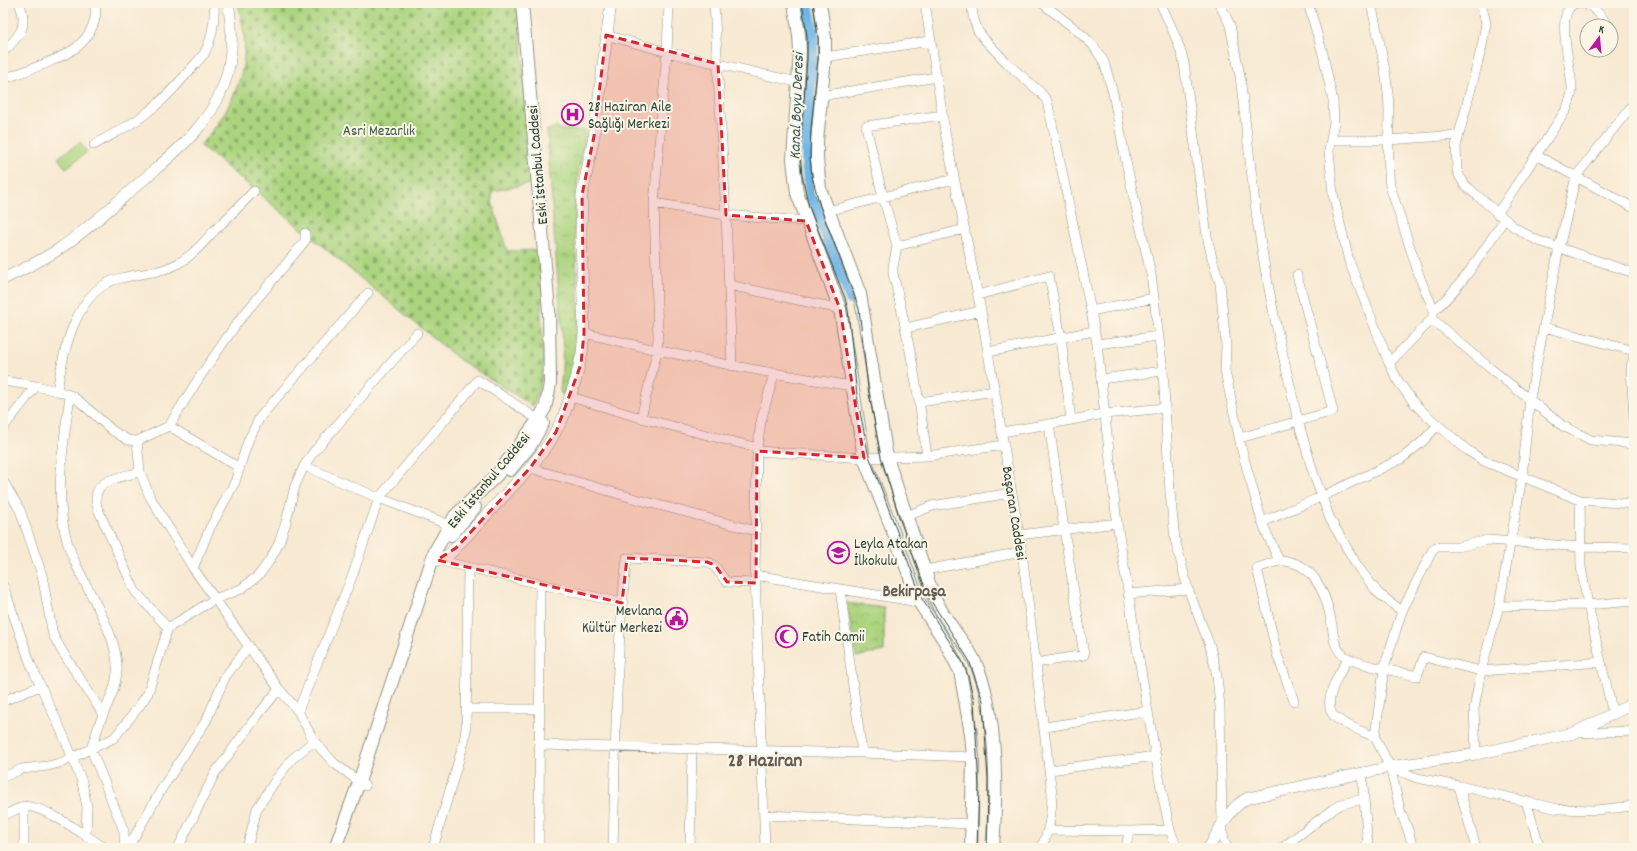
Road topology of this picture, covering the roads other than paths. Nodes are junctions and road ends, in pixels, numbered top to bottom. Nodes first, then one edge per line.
1 (19, 3) edge
2 (94, 3) edge
3 (214, 3) edge
4 (228, 3) edge
5 (522, 3) edge
6 (527, 3) edge
7 (611, 3) edge
8 (669, 3) edge
9 (714, 3) edge
10 (794, 3) edge
11 (820, 3) edge
12 (925, 3) edge
13 (971, 3) edge
14 (1042, 3) edge
15 (1160, 3) edge
16 (1219, 3) edge
17 (1308, 3) edge
18 (1370, 3) edge
19 (1481, 3) edge
20 (1603, 18) edge
21 (606, 34) junction
22 (930, 41) junction
23 (3, 52) edge
24 (667, 52) junction
25 (825, 57) junction
26 (718, 64) junction
27 (936, 77) junction
28 (3, 79) edge
29 (797, 82) junction
30 (820, 96) junction
31 (1634, 103) edge
32 (942, 115) junction
33 (1459, 135) junction
34 (1331, 140) junction
35 (1388, 140) junction
36 (94, 145) dead end
37 (1536, 155) junction
38 (1576, 176) junction
39 (954, 179) junction
40 (254, 191) dead end
41 (883, 197) junction
42 (654, 202) junction
43 (1634, 208) edge
44 (828, 211) junction
45 (726, 215) junction
46 (1501, 217) junction
47 (806, 221) junction
48 (964, 229) junction
49 (305, 233) dead end
50 (897, 246) junction
51 (1559, 248) junction
52 (1634, 273) edge
53 (1297, 275) dead end
54 (3, 279) edge
55 (729, 285) junction
56 (368, 293) dead end
57 (978, 295) junction
58 (1154, 298) junction
59 (840, 309) junction
60 (981, 310) junction
61 (1434, 310) junction
62 (1091, 311) junction
63 (1432, 319) junction
64 (1544, 327) junction
65 (906, 328) junction
66 (1094, 331) junction
67 (417, 333) dead end
68 (584, 333) junction
69 (1159, 336) junction
70 (1060, 337) junction
71 (1097, 344) junction
72 (657, 351) junction
73 (1634, 351) edge
74 (988, 352) junction
75 (1634, 357) edge
76 (1389, 363) junction
77 (732, 366) junction
78 (1163, 371) junction
79 (774, 374) junction
80 (1101, 379) junction
81 (3, 381) edge
82 (36, 386) junction
83 (852, 386) junction
84 (57, 391) junction
85 (995, 391) junction
86 (70, 395) junction
87 (571, 397) junction
88 (1530, 398) junction
89 (920, 402) junction
90 (1165, 408) junction
91 (1104, 414) junction
92 (641, 418) junction
93 (1634, 418) edge
94 (1071, 420) junction
95 (1298, 421) junction
96 (541, 422) junction
97 (1049, 424) junction
98 (1438, 425) junction
99 (169, 426) junction
100 (3, 428) edge
101 (1002, 432) junction
102 (1240, 438) junction
103 (137, 441) junction
104 (1634, 444) edge
105 (1004, 445) junction
106 (757, 450) junction
107 (927, 456) junction
108 (864, 458) junction
109 (887, 458) junction
110 (304, 466) junction
111 (240, 468) junction
112 (530, 468) junction
113 (140, 472) junction
114 (1522, 477) junction
115 (3, 481) edge
116 (1011, 493) junction
117 (1321, 497) junction
118 (379, 498) junction
119 (1580, 500) junction
120 (1634, 504) edge
121 (907, 516) junction
122 (1262, 522) junction
123 (1117, 523) junction
124 (453, 527) junction
125 (1064, 529) junction
126 (756, 531) junction
127 (1019, 535) junction
128 (1510, 542) junction
129 (1581, 547) junction
130 (1634, 548) edge
131 (1022, 552) junction
132 (434, 560) junction
133 (1279, 561) junction
134 (193, 568) junction
135 (468, 568) junction
136 (925, 570) junction
137 (756, 579) junction
138 (540, 584) junction
139 (4, 588) edge
140 (840, 589) junction
141 (1188, 589) junction
142 (1128, 594) junction
143 (215, 599) junction
144 (1634, 601) edge
145 (919, 602) junction
146 (622, 603) junction
147 (1588, 605) junction
148 (1499, 606) junction
149 (1402, 611) junction
150 (168, 628) junction
151 (249, 646) junction
152 (1348, 659) junction
153 (1601, 662) junction
154 (1036, 663) junction
155 (1384, 668) junction
156 (1481, 671) junction
157 (40, 686) junction
158 (279, 689) junction
159 (3, 701) edge
160 (1294, 701) dead end
161 (1634, 703) edge
162 (466, 709) junction
163 (539, 709) junction
164 (298, 711) junction
165 (1147, 711) junction
166 (103, 714) junction
167 (1613, 714) junction
168 (1045, 727) junction
169 (1634, 731) edge
170 (1574, 733) junction
171 (1375, 737) junction
172 (314, 741) junction
173 (539, 745) junction
174 (616, 747) junction
175 (91, 749) junction
176 (692, 750) junction
177 (761, 750) junction
178 (862, 752) junction
179 (1476, 754) junction
180 (1156, 756) junction
181 (973, 757) junction
182 (73, 759) junction
183 (1390, 767) junction
184 (1050, 770) junction
185 (1362, 773) junction
186 (3, 776) edge
187 (362, 784) junction
188 (1459, 786) junction
189 (1363, 799) junction
190 (1526, 801) junction
191 (24, 806) junction
192 (1634, 806) edge
193 (764, 815) junction
194 (3, 816) edge
195 (972, 824) junction
196 (1222, 826) junction
197 (1049, 830) junction
198 (1170, 830) junction
199 (1129, 831) junction
200 (86, 836) junction
201 (24, 848) edge
202 (106, 848) edge
203 (124, 848) edge
204 (128, 848) edge
205 (178, 848) edge
206 (247, 848) edge
207 (335, 848) edge
208 (344, 848) edge
209 (432, 848) edge
210 (539, 848) edge
211 (613, 848) edge
212 (690, 848) edge
213 (765, 848) edge
214 (971, 848) edge
215 (993, 848) edge
216 (1041, 848) edge
217 (1126, 848) edge
218 (1177, 848) edge
219 (1209, 848) edge
220 (1228, 848) edge
221 (1282, 848) edge
222 (1368, 848) edge
223 (1413, 848) edge
224 (1476, 848) edge
225 (1540, 848) edge

1 - 23 street
2 - 28 street
3 - 36 street
4 - 54 street
5 - 96 main road, Eski İstanbul Caddesi
6 - 96 main road, Eski İstanbul Caddesi
7 - 21 street
8 - 24 street
9 - 26 street
10 - 29 main road
11 - 25 main road
12 - 22 street, Başaran Caddesi
13 - 62 street
14 - 58 street
15 - 102 street
16 - 95 street
17 - 34 street
18 - 35 street
19 - 33 street
20 - 37 street
21 - 24 street
21 - 68 street
22 - 25 street
22 - 27 street, Başaran Caddesi
24 - 26 street
24 - 42 street
25 - 30 main road
26 - 29 street
26 - 45 street
27 - 30 street
27 - 32 street, Başaran Caddesi
29 - 47 main road
30 - 44 main road
31 - 38 street
32 - 39 street, Başaran Caddesi
32 - 41 street
33 - 35 street
33 - 46 street
34 - 35 street
34 - 76 street
35 - 61 street
37 - 38 street
37 - 46 street
38 - 43 street
38 - 51 street
39 - 41 street
39 - 48 street, Başaran Caddesi
40 - 84 street
41 - 44 street
41 - 50 street
42 - 45 street
42 - 72 street
44 - 109 main road
45 - 47 street
45 - 55 street
46 - 51 street
46 - 61 street
47 - 59 main road
48 - 50 street
48 - 57 street, Başaran Caddesi
49 - 99 street
50 - 65 street
51 - 52 street
51 - 64 street
53 - 95 street
55 - 59 street
55 - 77 street
56 - 111 street
57 - 60 street, Başaran Caddesi
57 - 70 street
58 - 62 street
58 - 69 street
59 - 83 main road
60 - 65 street
60 - 74 street, Başaran Caddesi
61 - 63 street
62 - 66 street
63 - 76 street
63 - 88 street
64 - 73 street
64 - 88 street
65 - 89 street
66 - 70 street
66 - 71 street
67 - 110 street
68 - 72 street
68 - 87 street
69 - 71 street
69 - 78 street
70 - 74 street
70 - 94 street
71 - 80 street
72 - 77 street
72 - 92 street
74 - 85 street, Başaran Caddesi
75 - 93 street
76 - 98 street
77 - 79 street
78 - 80 street
78 - 90 street
79 - 83 street
79 - 106 street
80 - 91 street
81 - 82 street
82 - 84 street
82 - 100 street
83 - 108 main road
84 - 86 street
85 - 89 street
85 - 101 street, Başaran Caddesi
86 - 103 street
86 - 166 street
87 - 92 street
87 - 112 street
88 - 104 street
88 - 114 street
89 - 107 street
90 - 91 street
90 - 141 street
91 - 94 street
91 - 123 street
92 - 106 street
94 - 97 street
95 - 102 street
95 - 117 street
96 - 118 street
96 - 124 main road, Eski İstanbul Caddesi
97 - 101 street
97 - 125 street
98 - 114 street
98 - 117 street
99 - 103 street
99 - 111 street
101 - 105 street, Başaran Caddesi
102 - 122 street
103 - 113 street
105 - 107 street
105 - 116 street, Başaran Caddesi
106 - 108 street
106 - 126 street
107 - 109 street
108 - 109 street
108 - 145 main road
109 - 121 main road
110 - 118 street
110 - 143 street
111 - 134 street
112 - 126 street
112 - 132 street
113 - 134 street
113 - 150 street
114 - 119 street
114 - 128 street
115 - 166 street
116 - 121 street
116 - 127 street, Başaran Caddesi
117 - 122 street
117 - 149 street
118 - 124 street
118 - 164 street
119 - 120 street
119 - 129 street
121 - 136 main road
122 - 133 street
123 - 125 street
123 - 142 street
124 - 132 main road, Eski İstanbul Caddesi
125 - 127 street
125 - 154 street
126 - 137 street
127 - 131 street, Başaran Caddesi
128 - 129 street
128 - 148 street
128 - 149 street
129 - 130 street
129 - 147 street
131 - 136 street
131 - 154 street, Başaran Caddesi
132 - 135 street
132 - 187 main road, Eski İstanbul Caddesi
133 - 152 street
133 - 160 street
134 - 143 street
135 - 138 street
135 - 162 street
136 - 215 main road
137 - 140 street
137 - 146 street
137 - 177 street
138 - 146 street
138 - 163 street
139 - 157 street
140 - 145 street
140 - 178 street
141 - 142 street
141 - 196 street
142 - 165 street
143 - 150 street
143 - 151 street
144 - 147 street
145 - 181 main road
146 - 174 street
147 - 148 street
147 - 153 street
148 - 156 street
149 - 155 street
150 - 175 street
151 - 158 street
151 - 204 street
152 - 155 street
152 - 171 street
153 - 156 street
153 - 167 street
154 - 168 street, Başaran Caddesi
155 - 156 street
155 - 171 street
156 - 179 street
157 - 159 street
157 - 182 street
158 - 164 street
158 - 205 street
161 - 167 street
162 - 163 street
162 - 209 street
163 - 173 street
164 - 172 street
165 - 168 street
165 - 180 street
166 - 175 street
167 - 170 street
168 - 184 street, Başaran Caddesi
169 - 170 street
170 - 179 street
171 - 183 street
172 - 187 street
172 - 206 street
173 - 174 street
173 - 210 street
174 - 176 street
174 - 211 street
175 - 182 street
175 - 203 street
176 - 177 street
176 - 212 street
177 - 178 street
177 - 193 street
178 - 181 street
179 - 183 street
180 - 184 street
180 - 198 street
181 - 195 main road
182 - 186 street
182 - 200 street
183 - 185 street
183 - 188 street
183 - 223 street
184 - 197 street, Başaran Caddesi
185 - 189 street
185 - 196 street
187 - 207 main road, Eski İstanbul Caddesi
187 - 208 main road, Eski İstanbul Caddesi
188 - 190 street
188 - 224 street
189 - 221 street
189 - 222 street
190 - 192 street
190 - 225 street
191 - 194 street
191 - 200 street
191 - 201 street
193 - 195 street
193 - 213 street
195 - 214 main road
196 - 219 street
196 - 220 street
197 - 199 street
197 - 216 street, Başaran Caddesi
198 - 199 street
198 - 218 street
199 - 217 street
200 - 202 street

